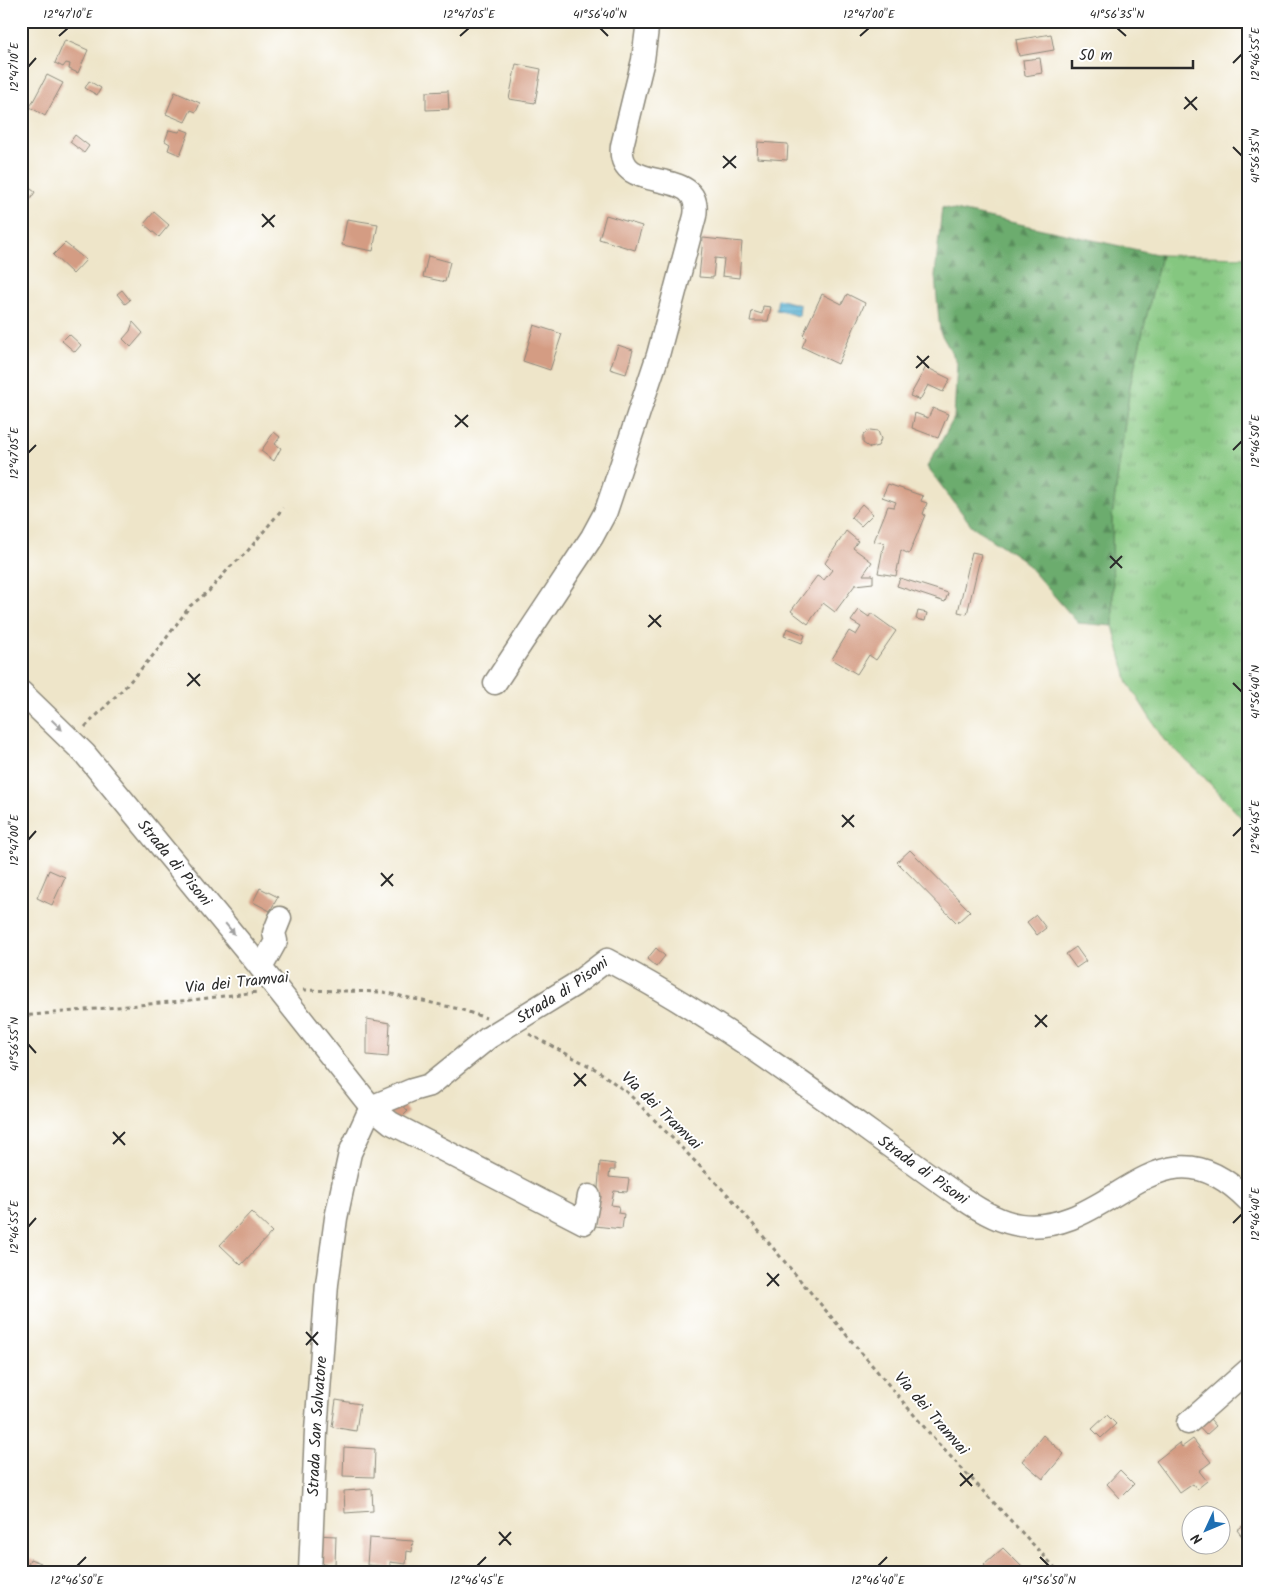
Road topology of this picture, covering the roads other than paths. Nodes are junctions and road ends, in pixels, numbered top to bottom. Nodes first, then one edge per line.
1 (648, 21) edge
2 (495, 683) dead end
3 (21, 692) edge
4 (280, 918) dead end
5 (261, 968) junction
6 (371, 1107) junction
7 (589, 1196) dead end
8 (1248, 1200) edge
9 (1248, 1370) edge
10 (1188, 1423) dead end
11 (310, 1572) edge

1 - 2 street
3 -> 5 street, Strada di Pisoni
4 - 5 street
5 - 6 street, Strada di Pisoni
6 - 7 street
6 - 8 street, Strada di Pisoni
6 - 11 street, Strada San Salvatore
9 - 10 street

